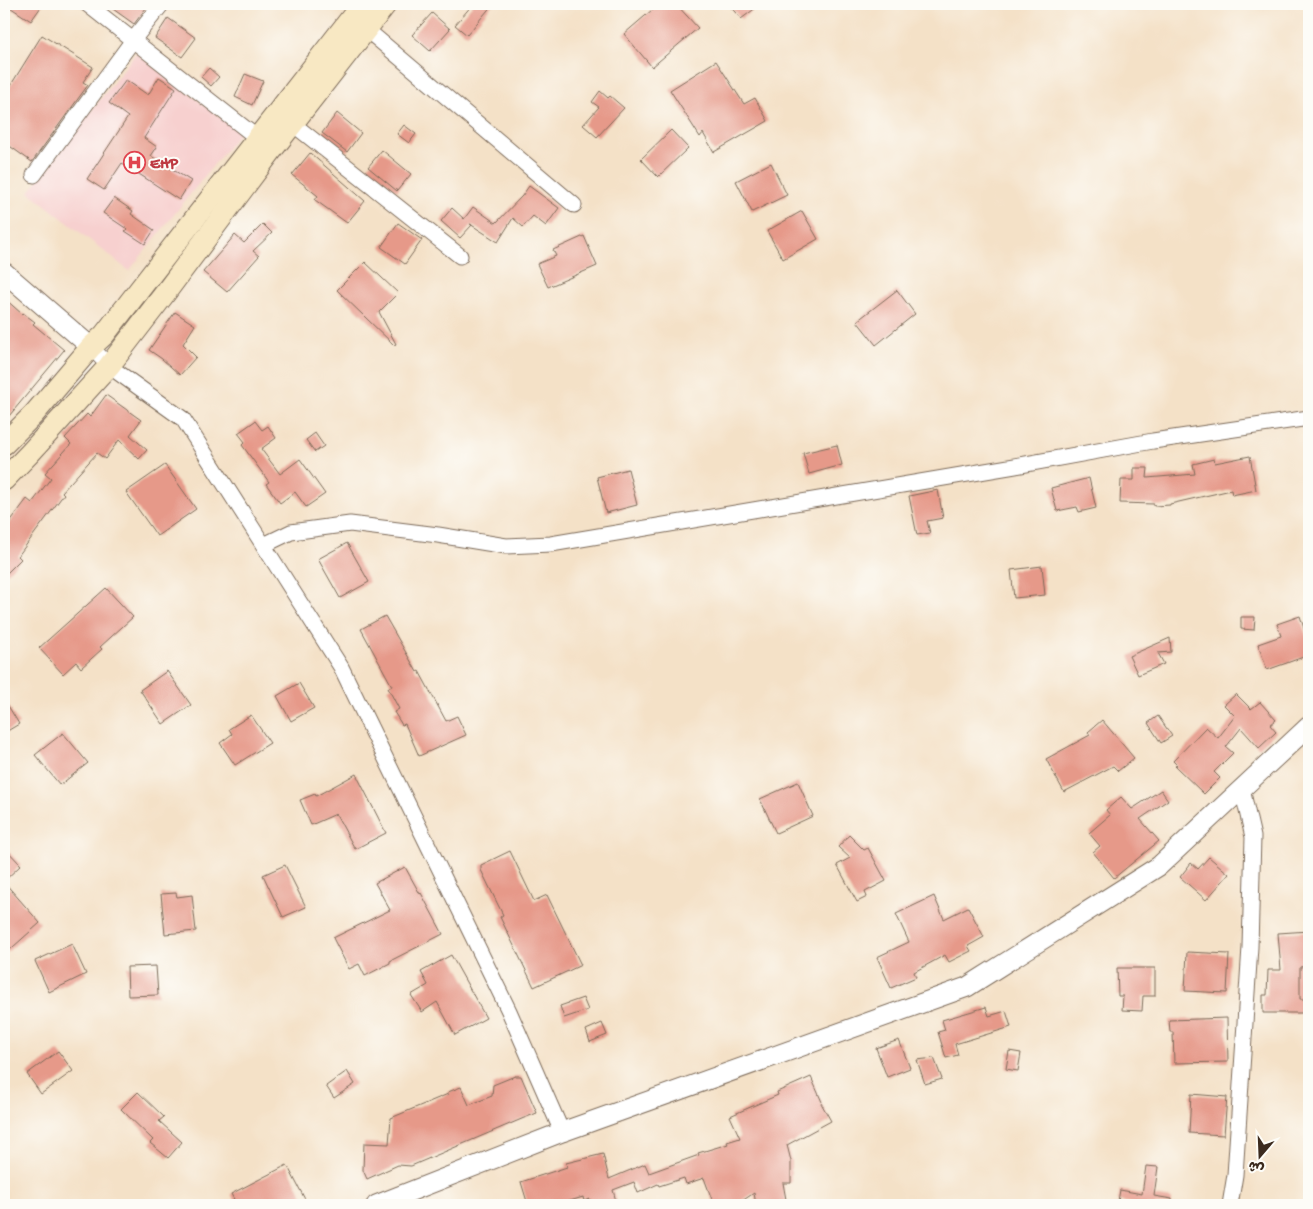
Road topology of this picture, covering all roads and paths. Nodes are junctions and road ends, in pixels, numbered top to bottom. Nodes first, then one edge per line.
1 (87, 4) edge
2 (162, 4) edge
3 (386, 4) edge
4 (360, 17) edge
5 (133, 40) junction
6 (292, 124) junction
7 (265, 144) junction
8 (34, 175) dead end
9 (574, 205) dead end
10 (460, 256) dead end
11 (4, 272) edge
12 (91, 347) junction
13 (109, 366) junction
14 (1309, 418) edge
15 (4, 444) edge
16 (4, 480) edge
17 (264, 545) junction
18 (1309, 726) edge
19 (1242, 789) junction
20 (562, 1132) junction
21 (376, 1205) edge
22 (1230, 1205) edge

1 - 5 street
2 - 5 street
3 - 4 main road
4 - 6 main road
4 - 7 main road
4 - 9 street
5 - 7 street
5 - 8 street
6 - 7 main road
6 - 10 street
7 - 12 main road
7 - 13 main road
11 - 12 street
12 - 13 street
12 - 15 main road
13 - 16 main road
13 - 17 street
14 - 17 street
17 - 20 street
18 - 19 street
19 - 20 street
19 - 22 street
20 - 21 street

